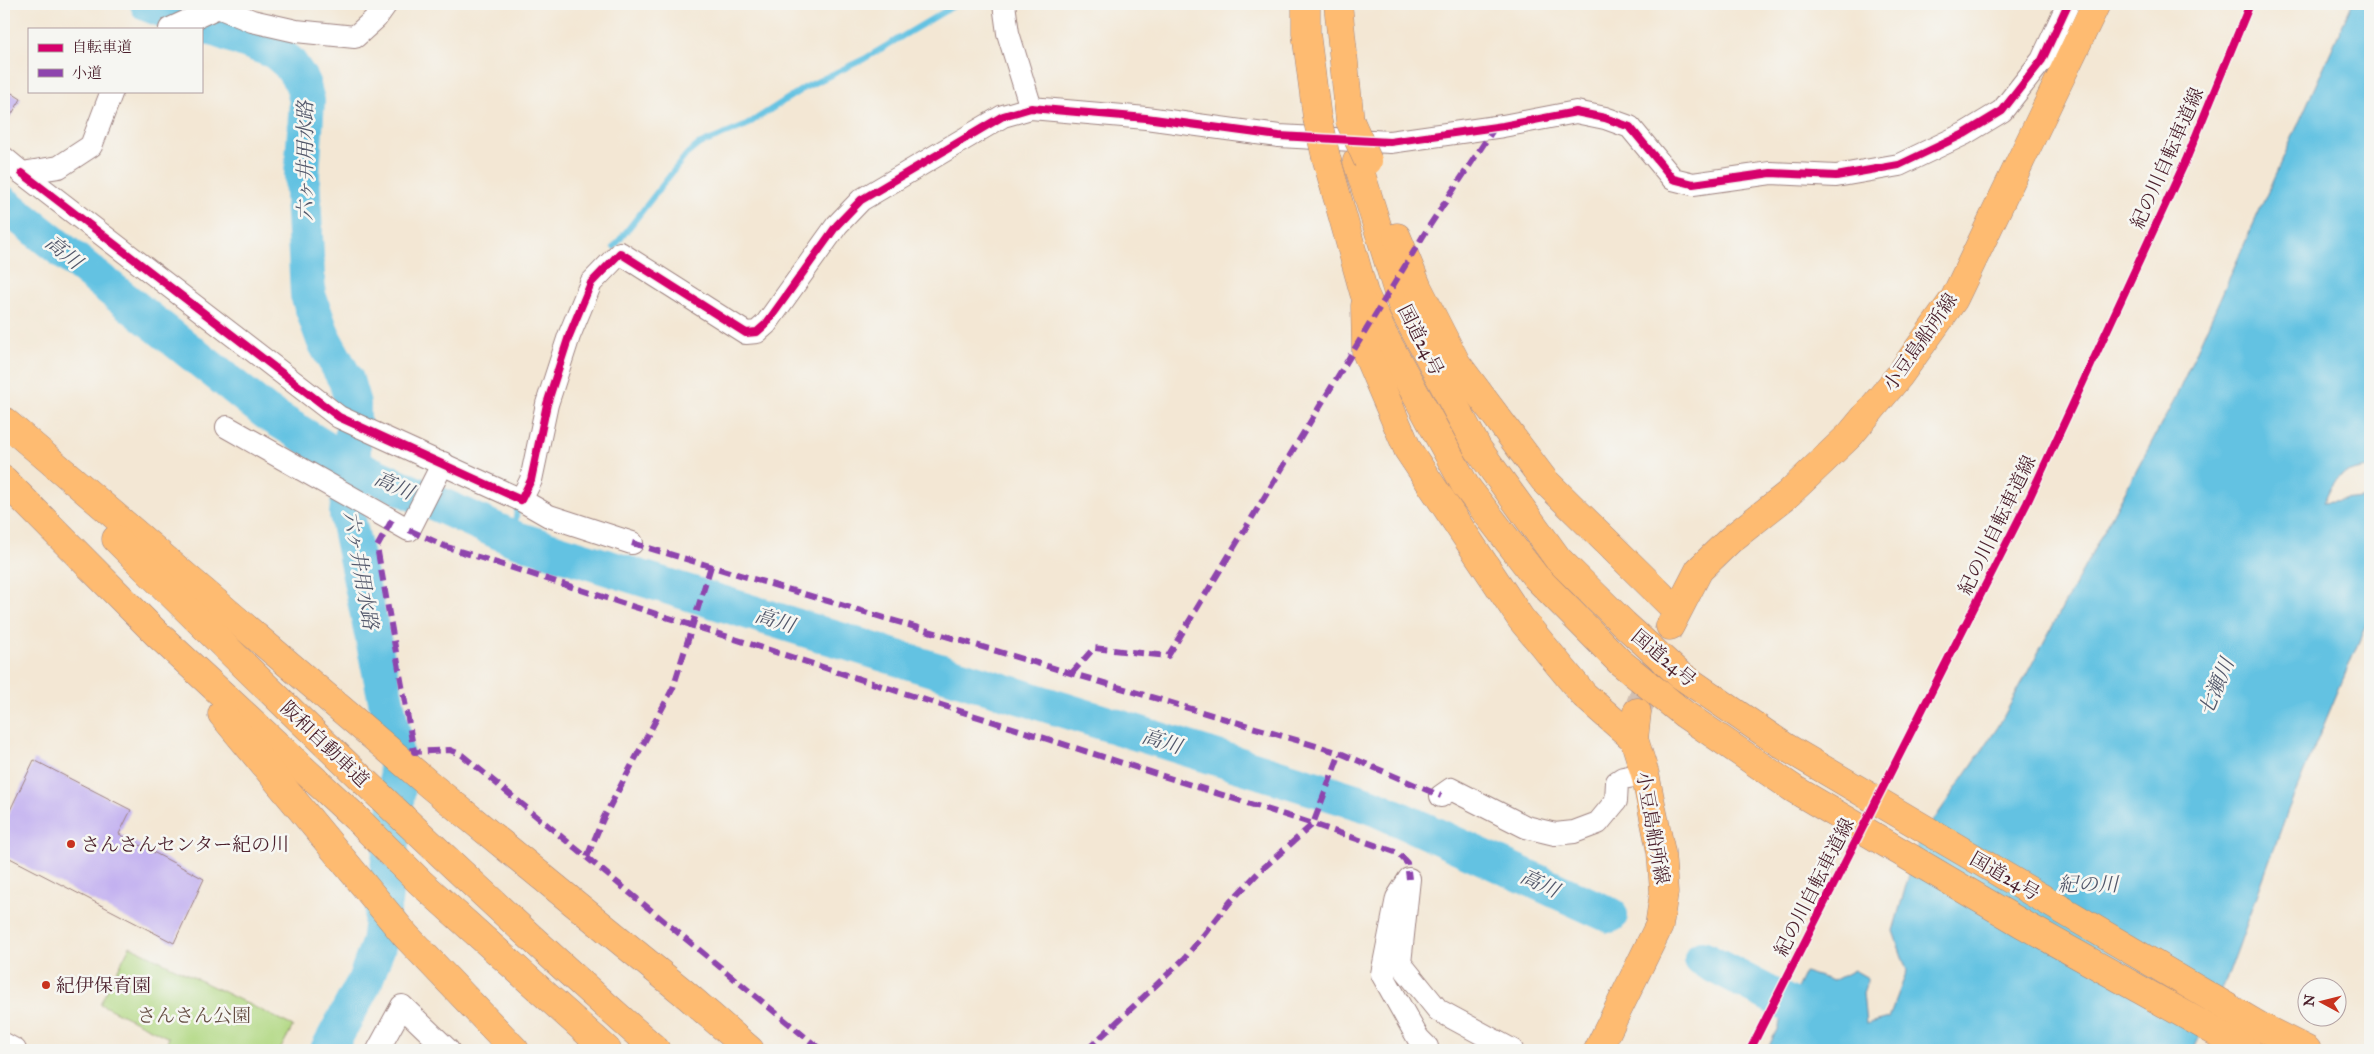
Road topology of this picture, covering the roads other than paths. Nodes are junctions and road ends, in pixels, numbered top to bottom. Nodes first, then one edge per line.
1 (386, 4) edge
2 (1004, 4) edge
3 (1306, 4) edge
4 (1338, 4) edge
5 (2068, 4) edge
6 (2096, 4) edge
7 (172, 28) edge
8 (112, 92) edge
9 (1030, 108) junction
10 (4, 158) edge
11 (22, 173) junction
12 (1411, 298) junction
13 (1374, 343) junction
14 (4, 421) edge
15 (4, 427) edge
16 (227, 427) dead end
17 (440, 470) junction
18 (4, 480) edge
19 (521, 500) junction
20 (632, 543) dead end
21 (157, 634) junction
22 (1637, 712) tunnel mouth
23 (1634, 739) junction
24 (1646, 774) junction
25 (1441, 796) dead end
26 (4, 1044) edge
27 (1427, 1047) dead end
28 (16, 1050) edge
29 (378, 1050) edge
30 (448, 1050) edge
31 (515, 1050) edge
32 (607, 1050) edge
33 (656, 1050) edge
34 (750, 1050) edge
35 (1512, 1050) edge
36 (1598, 1050) edge
37 (2248, 1050) edge
38 (2307, 1050) edge

1 - 7 street
2 - 9 street
3 - 13 main road, bridge
4 - 12 main road, 国道24号, bridge
5 - 9 street
6 - 12 main road, 小豆島船所線
8 - 11 street
9 - 19 street
10 - 11 street
11 - 17 street
12 - 38 main road, 国道24号
13 - 23 main road
13 - 37 main road, 国道24号
14 - 34 main road
15 - 33 main road, 阪和自動車道
16 - 17 street
17 - 19 street
18 - 21 main road, 阪和自動車道
19 - 20 street
21 - 31 main road
21 - 32 main road, 阪和自動車道
22 - 23 main road, 小豆島船所線
23 - 24 main road, 小豆島船所線
24 - 25 street
24 - 36 main road, 小豆島船所線
26 - 28 street
27 - 35 street
29 - 30 street

